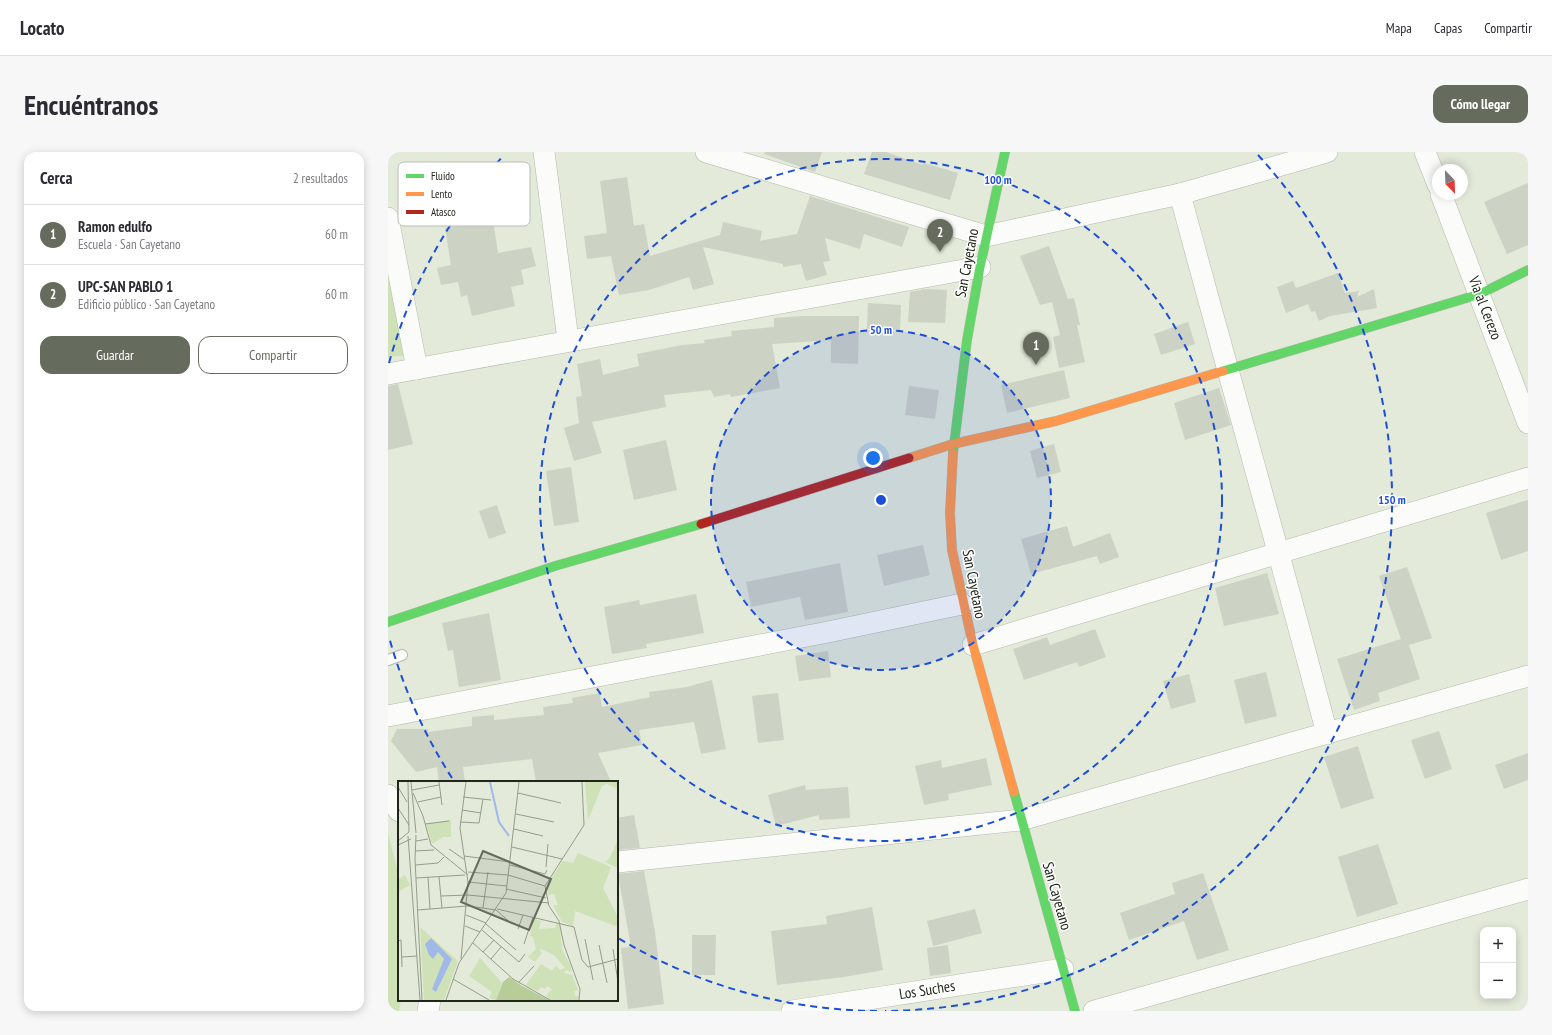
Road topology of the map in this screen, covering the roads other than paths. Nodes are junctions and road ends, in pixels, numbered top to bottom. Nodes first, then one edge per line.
1 (544, 152) edge
2 (706, 152) edge
3 (1005, 152) edge
4 (1327, 152) edge
5 (1425, 152) edge
6 (1432, 170) edge
7 (1180, 194) junction
8 (1443, 200) edge
9 (388, 218) edge
10 (986, 236) junction
11 (980, 267) junction
12 (1528, 270) edge
13 (1480, 294) junction
14 (568, 340) junction
15 (417, 368) junction
16 (1227, 370) junction
17 (388, 374) edge
18 (1528, 423) edge
19 (953, 444) junction
20 (1528, 478) edge
21 (1280, 554) junction
22 (962, 604) junction
23 (388, 622) edge
24 (973, 645) junction
25 (402, 655) dead end
26 (388, 660) edge
27 (1528, 676) edge
28 (388, 716) edge
29 (1327, 734) junction
30 (388, 795) edge
31 (398, 810) edge
32 (1021, 820) junction
33 (618, 862) edge
34 (1528, 889) edge
35 (1063, 970) junction
36 (430, 1001) edge
37 (428, 1011) edge
38 (792, 1011) edge
39 (1075, 1011) edge
40 (1094, 1011) edge

1 - 14 street
2 - 10 street
3 - 10 street, San Cayetano
4 - 7 street
5 - 6 street
7 - 10 street
7 - 16 street
8 - 13 street, Via al Cerezo
9 - 15 street
10 - 11 street, San Cayetano
11 - 14 street
11 - 19 street, San Cayetano
12 - 13 street
13 - 16 street
13 - 18 street, Via al Cerezo
14 - 15 street
15 - 17 street
16 - 19 street
16 - 21 street
19 - 22 street, San Cayetano
19 - 23 street
20 - 21 street
21 - 24 street
21 - 29 street
22 - 24 street, San Cayetano
22 - 28 street
24 - 32 street, San Cayetano
25 - 26 lane
27 - 29 street
29 - 32 street
30 - 31 street
32 - 33 street
32 - 35 street, San Cayetano
34 - 40 street
35 - 38 street, Los Suches
35 - 39 street, San Cayetano
36 - 37 street

